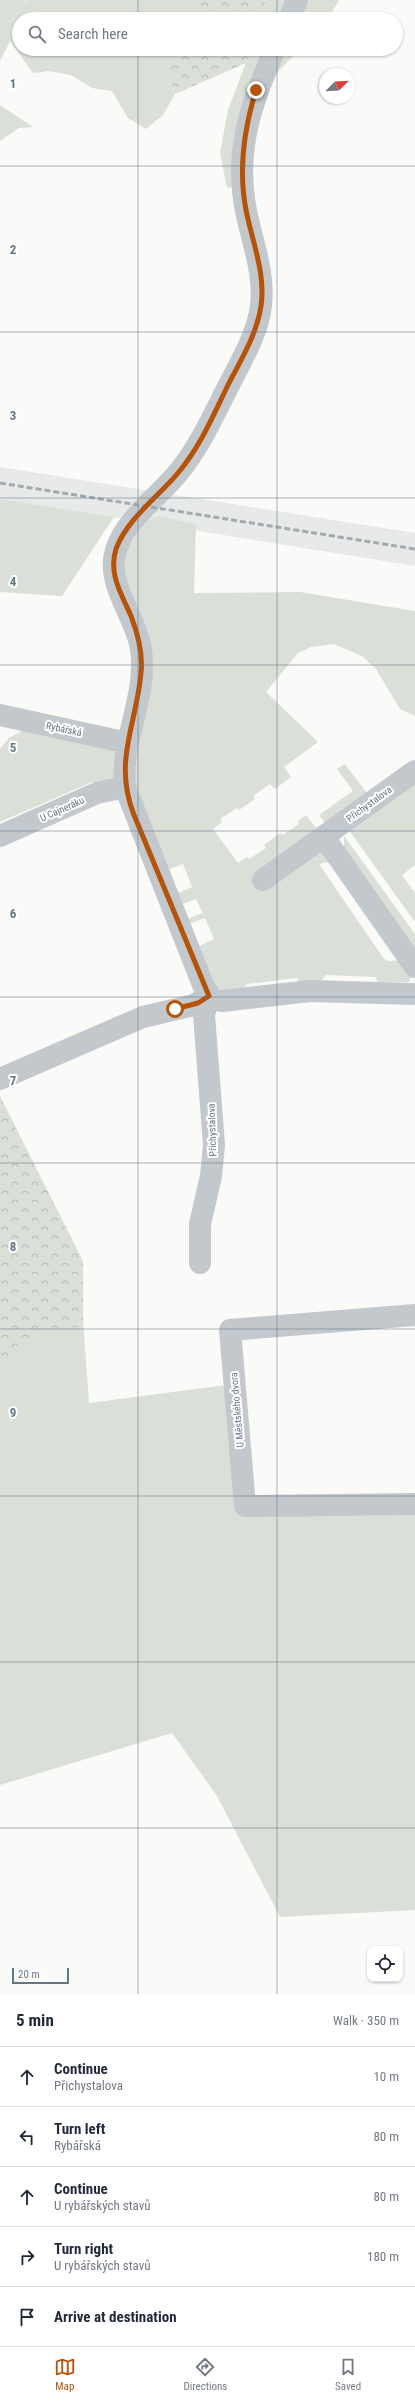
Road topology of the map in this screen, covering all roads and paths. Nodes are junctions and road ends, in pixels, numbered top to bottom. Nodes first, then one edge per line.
1 (297, 0) edge
2 (292, 12) edge
3 (272, 56) edge
4 (0, 715) edge
5 (128, 743) junction
6 (415, 771) edge
7 (125, 788) junction
8 (0, 836) edge
9 (324, 836) junction
10 (263, 880) dead end
11 (415, 967) edge
12 (415, 994) edge
13 (209, 996) junction
14 (0, 1079) edge
15 (200, 1263) dead end
16 (415, 1315) edge
17 (415, 1504) edge

1 - 2 street
3 - 5 street
4 - 5 street, Rybářská
5 - 7 street
6 - 9 street, Přichystalova
7 - 8 street, U Cajneráku
7 - 13 street
9 - 10 street, Přichystalova
9 - 11 street
12 - 13 street
13 - 14 street
13 - 15 street, Přichystalova
16 - 17 street, U Městského dvora

